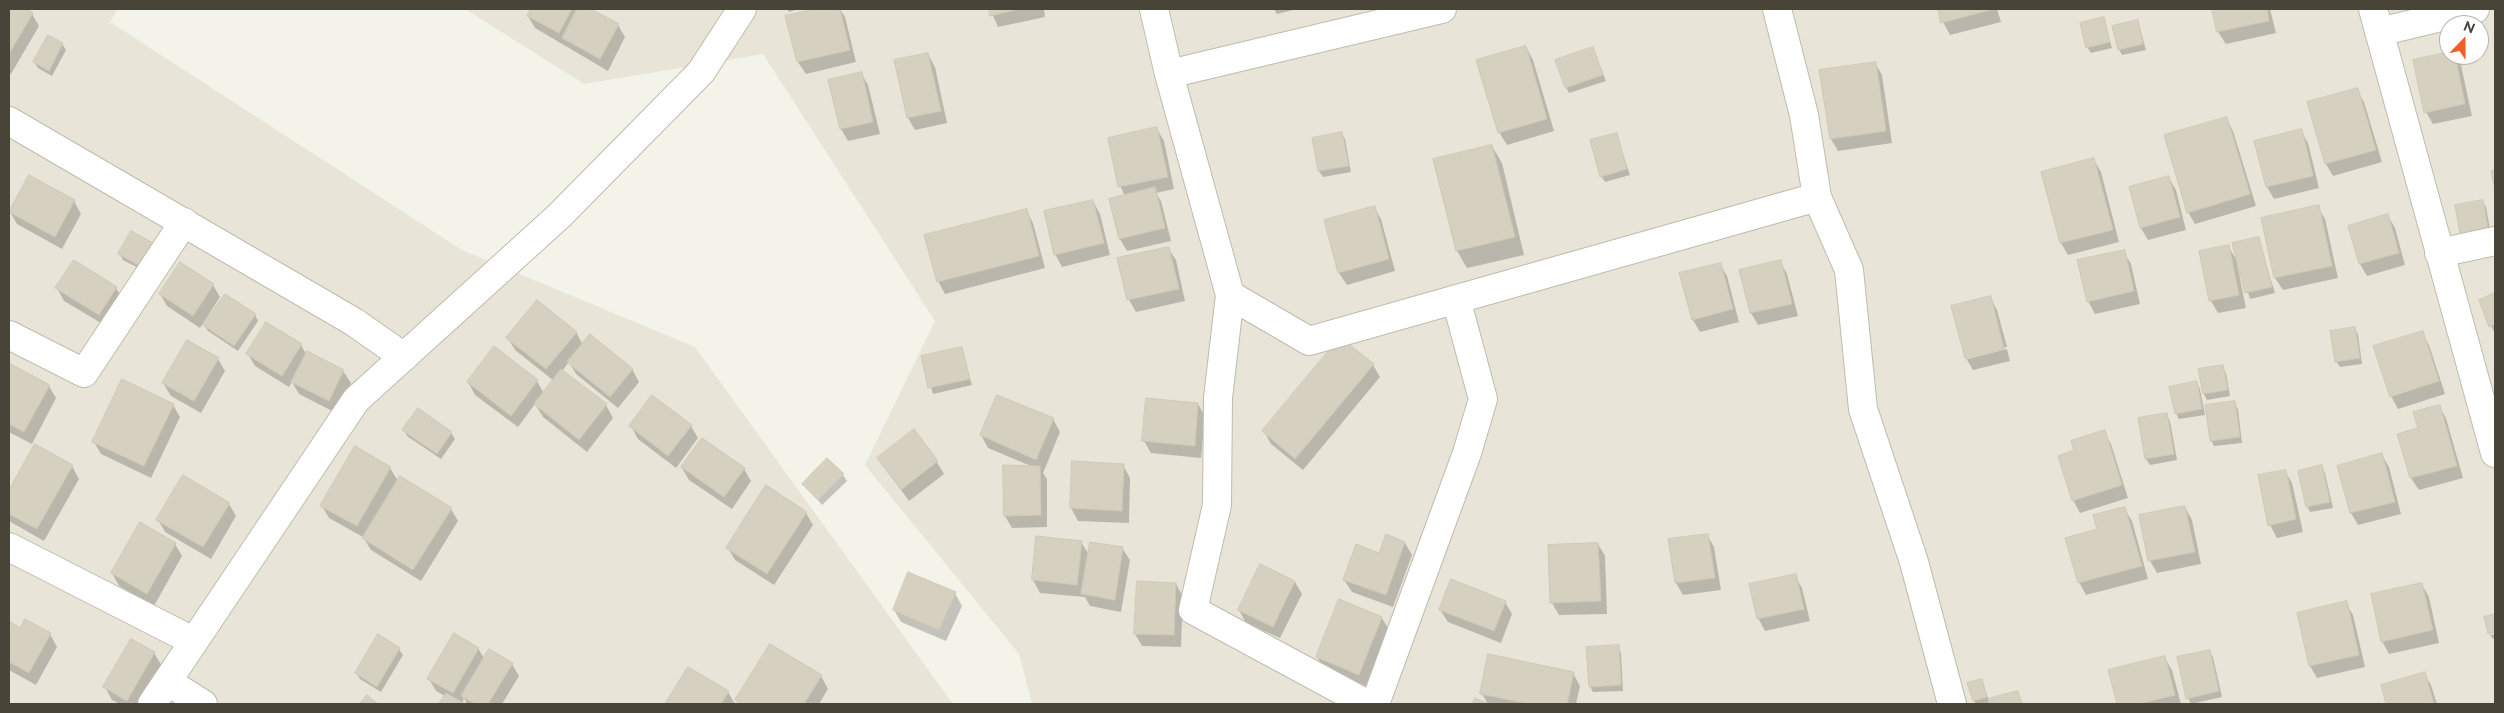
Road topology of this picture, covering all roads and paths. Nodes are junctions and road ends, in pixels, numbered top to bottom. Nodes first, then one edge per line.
1 (742, 9) edge
2 (1154, 9) edge
3 (1442, 9) edge
4 (1777, 9) edge
5 (2475, 9) edge
6 (2376, 20) edge
7 (1169, 74) junction
8 (9, 121) edge
9 (1816, 197) junction
10 (184, 222) junction
11 (2495, 241) edge
12 (2439, 252) junction
13 (1230, 295) junction
14 (1456, 299) junction
15 (9, 335) edge
16 (404, 357) junction
17 (2495, 453) edge
18 (9, 547) edge
19 (193, 641) junction
20 (168, 682) junction
21 (152, 704) edge
22 (203, 704) edge
23 (1367, 704) edge
24 (1375, 704) edge
25 (1952, 704) edge

1 - 16 street
2 - 7 street
3 - 7 street
4 - 9 street
5 - 6 street
6 - 12 street
7 - 13 street
8 - 10 street
9 - 14 street
9 - 25 street
10 - 15 street
10 - 16 street
11 - 12 street
12 - 17 street
13 - 14 street
13 - 23 street
14 - 24 street
16 - 19 street
18 - 19 street
19 - 20 street
20 - 21 street
20 - 22 street

